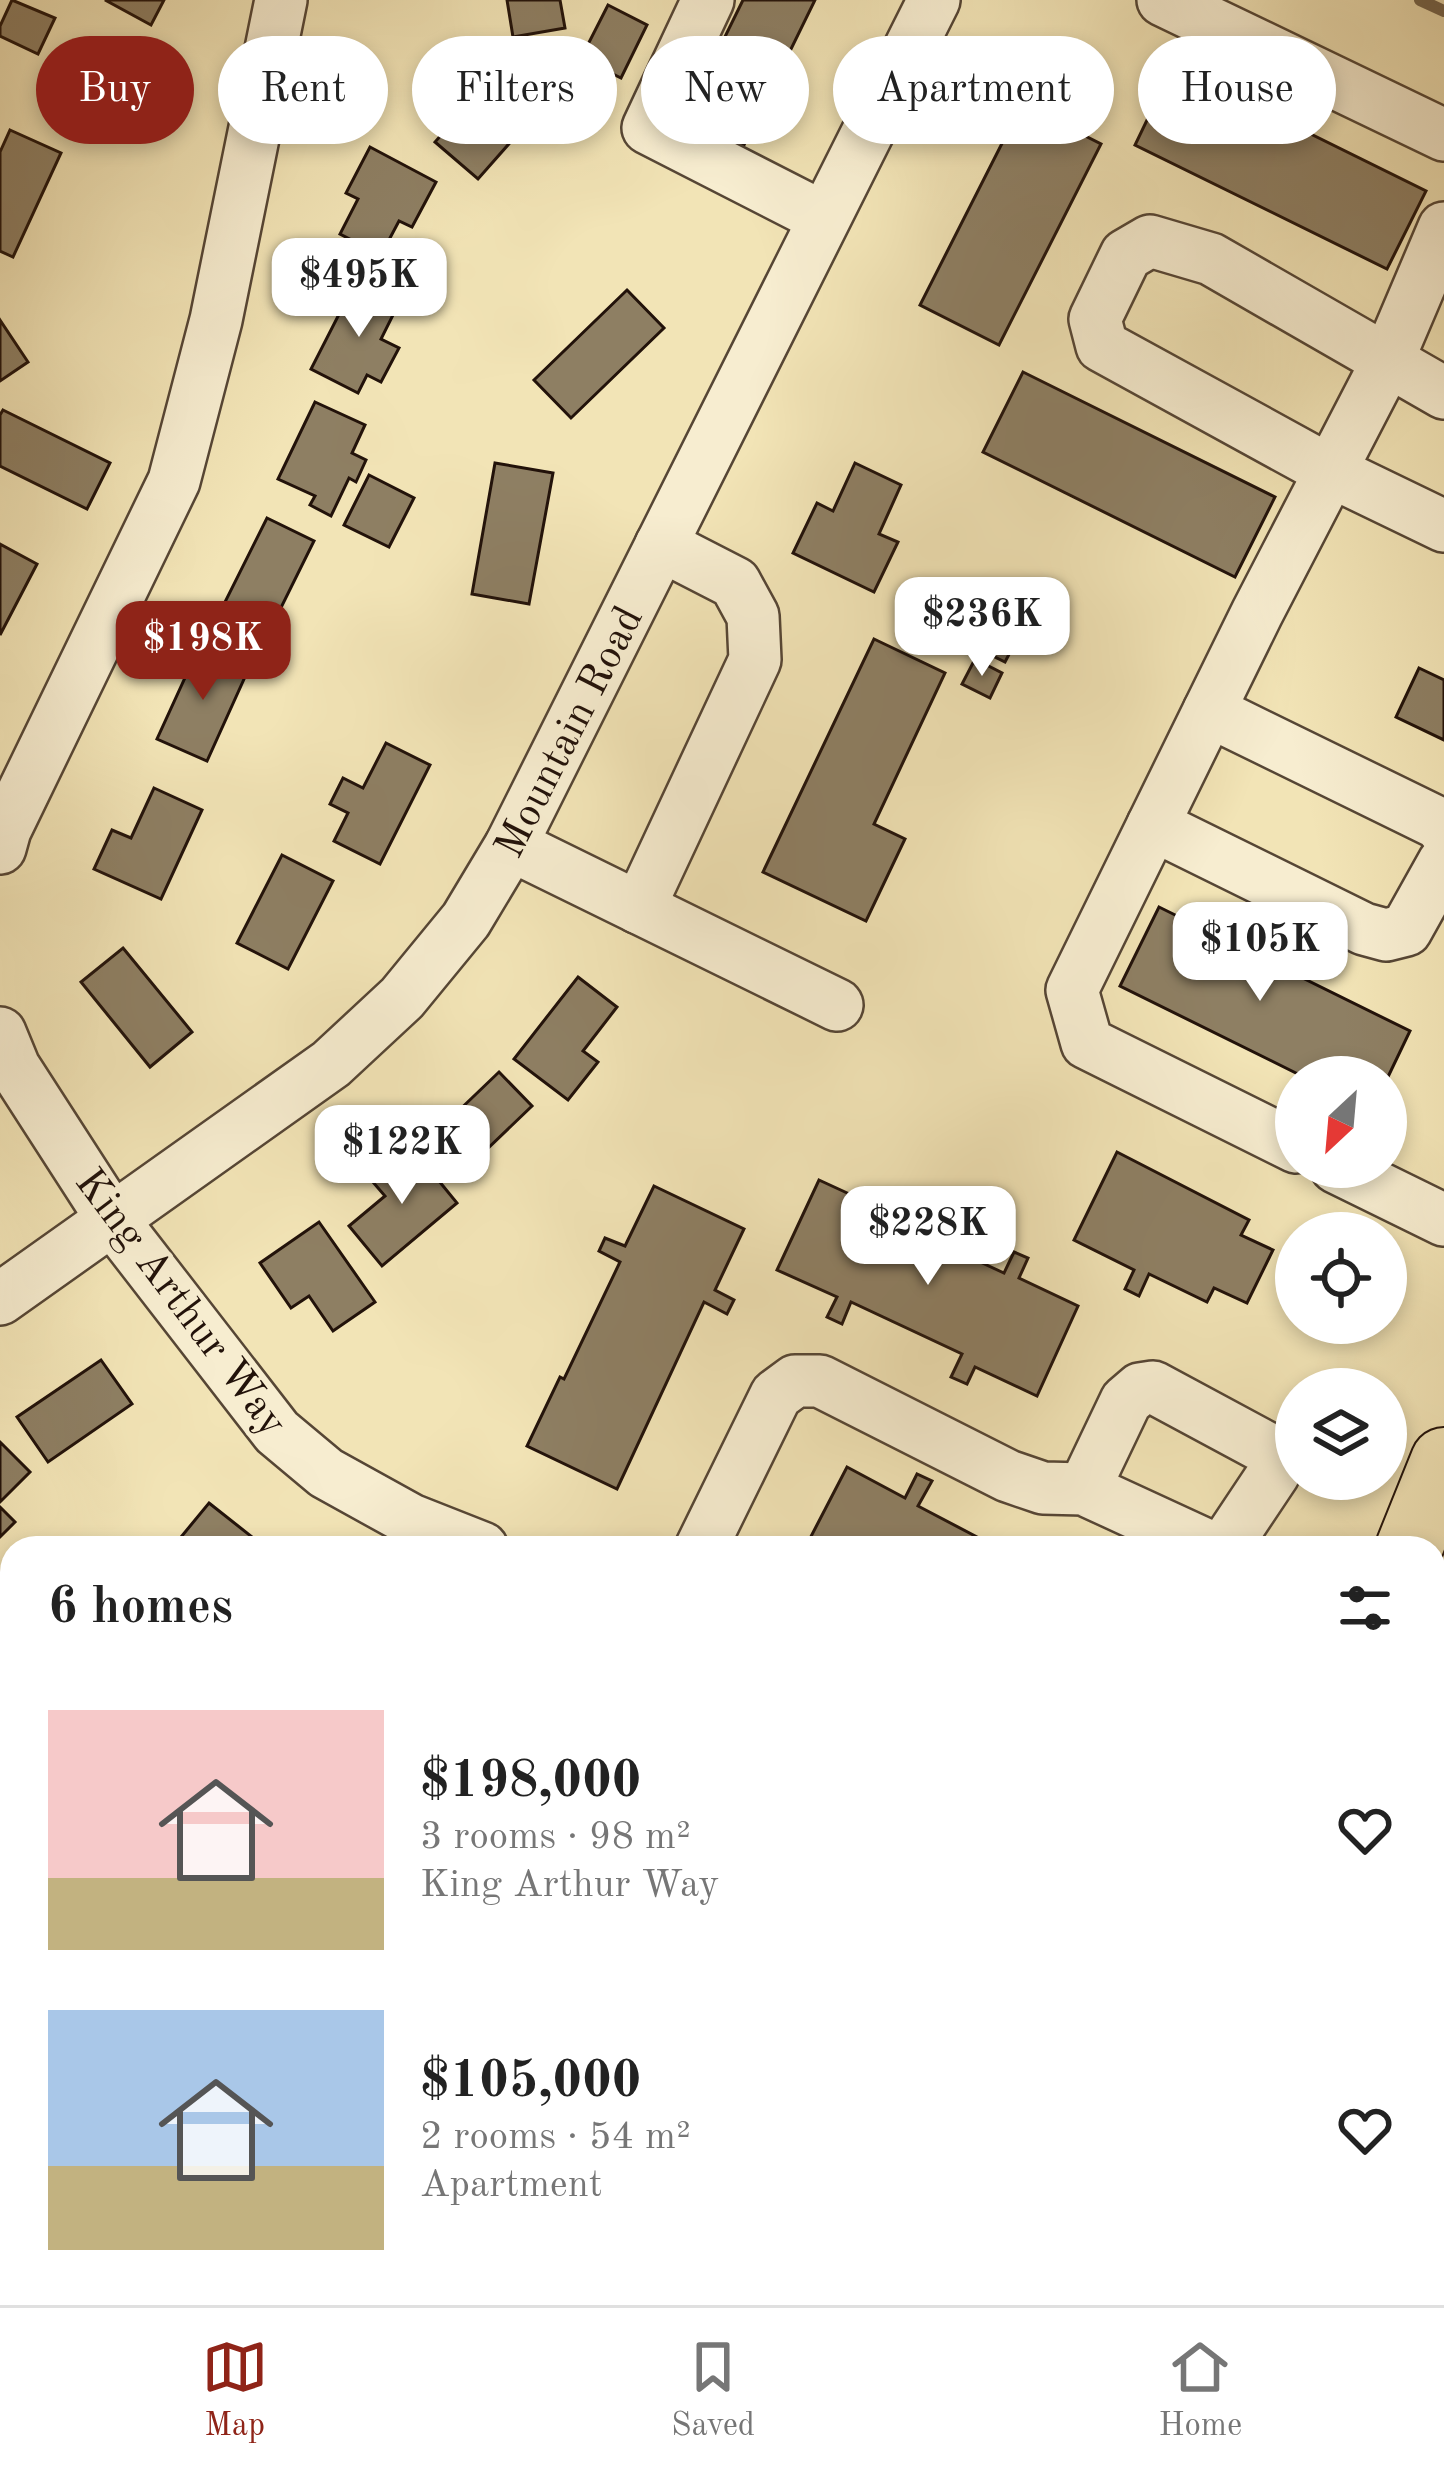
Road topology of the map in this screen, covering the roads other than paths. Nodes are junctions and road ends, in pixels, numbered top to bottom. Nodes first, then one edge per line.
1 (280, 0) edge
2 (708, 0) edge
3 (934, 0) edge
4 (1163, 0) edge
5 (1444, 135) edge
6 (824, 218) junction
7 (1444, 228) edge
8 (1387, 362) junction
9 (1444, 393) edge
10 (1330, 471) junction
11 (1444, 526) edge
12 (661, 545) junction
13 (1209, 711) junction
14 (1153, 825) junction
15 (1444, 830) edge
16 (2, 835) edge
17 (512, 845) junction
18 (1444, 862) edge
19 (638, 908) junction
20 (836, 1005) dead end
21 (0, 1033) edge
22 (1275, 1136) edge
23 (1379, 1188) edge
24 (112, 1219) junction
25 (1444, 1220) edge
26 (0, 1299) edge
27 (1444, 1461) edge
28 (1084, 1489) junction
29 (406, 1534) edge
30 (707, 1536) edge
31 (1186, 1536) edge
32 (1232, 1536) edge
33 (1414, 1536) edge

1 - 16 street
2 - 6 street
3 - 6 street, Mountain Road
4 - 5 street
6 - 12 street, Mountain Road
7 - 8 street
8 - 9 street
8 - 10 street
8 - 10 street
10 - 11 street
10 - 13 street
12 - 17 street, Mountain Road
12 - 19 street
13 - 14 street
13 - 15 street
14 - 18 street
14 - 22 street
17 - 19 street
17 - 24 street, Mountain Road
19 - 20 street
21 - 24 street, King Arthur Way
23 - 25 street
24 - 26 street, Mountain Road
24 - 29 street, King Arthur Way
27 - 33 main road
28 - 30 street
28 - 31 street
28 - 32 street

